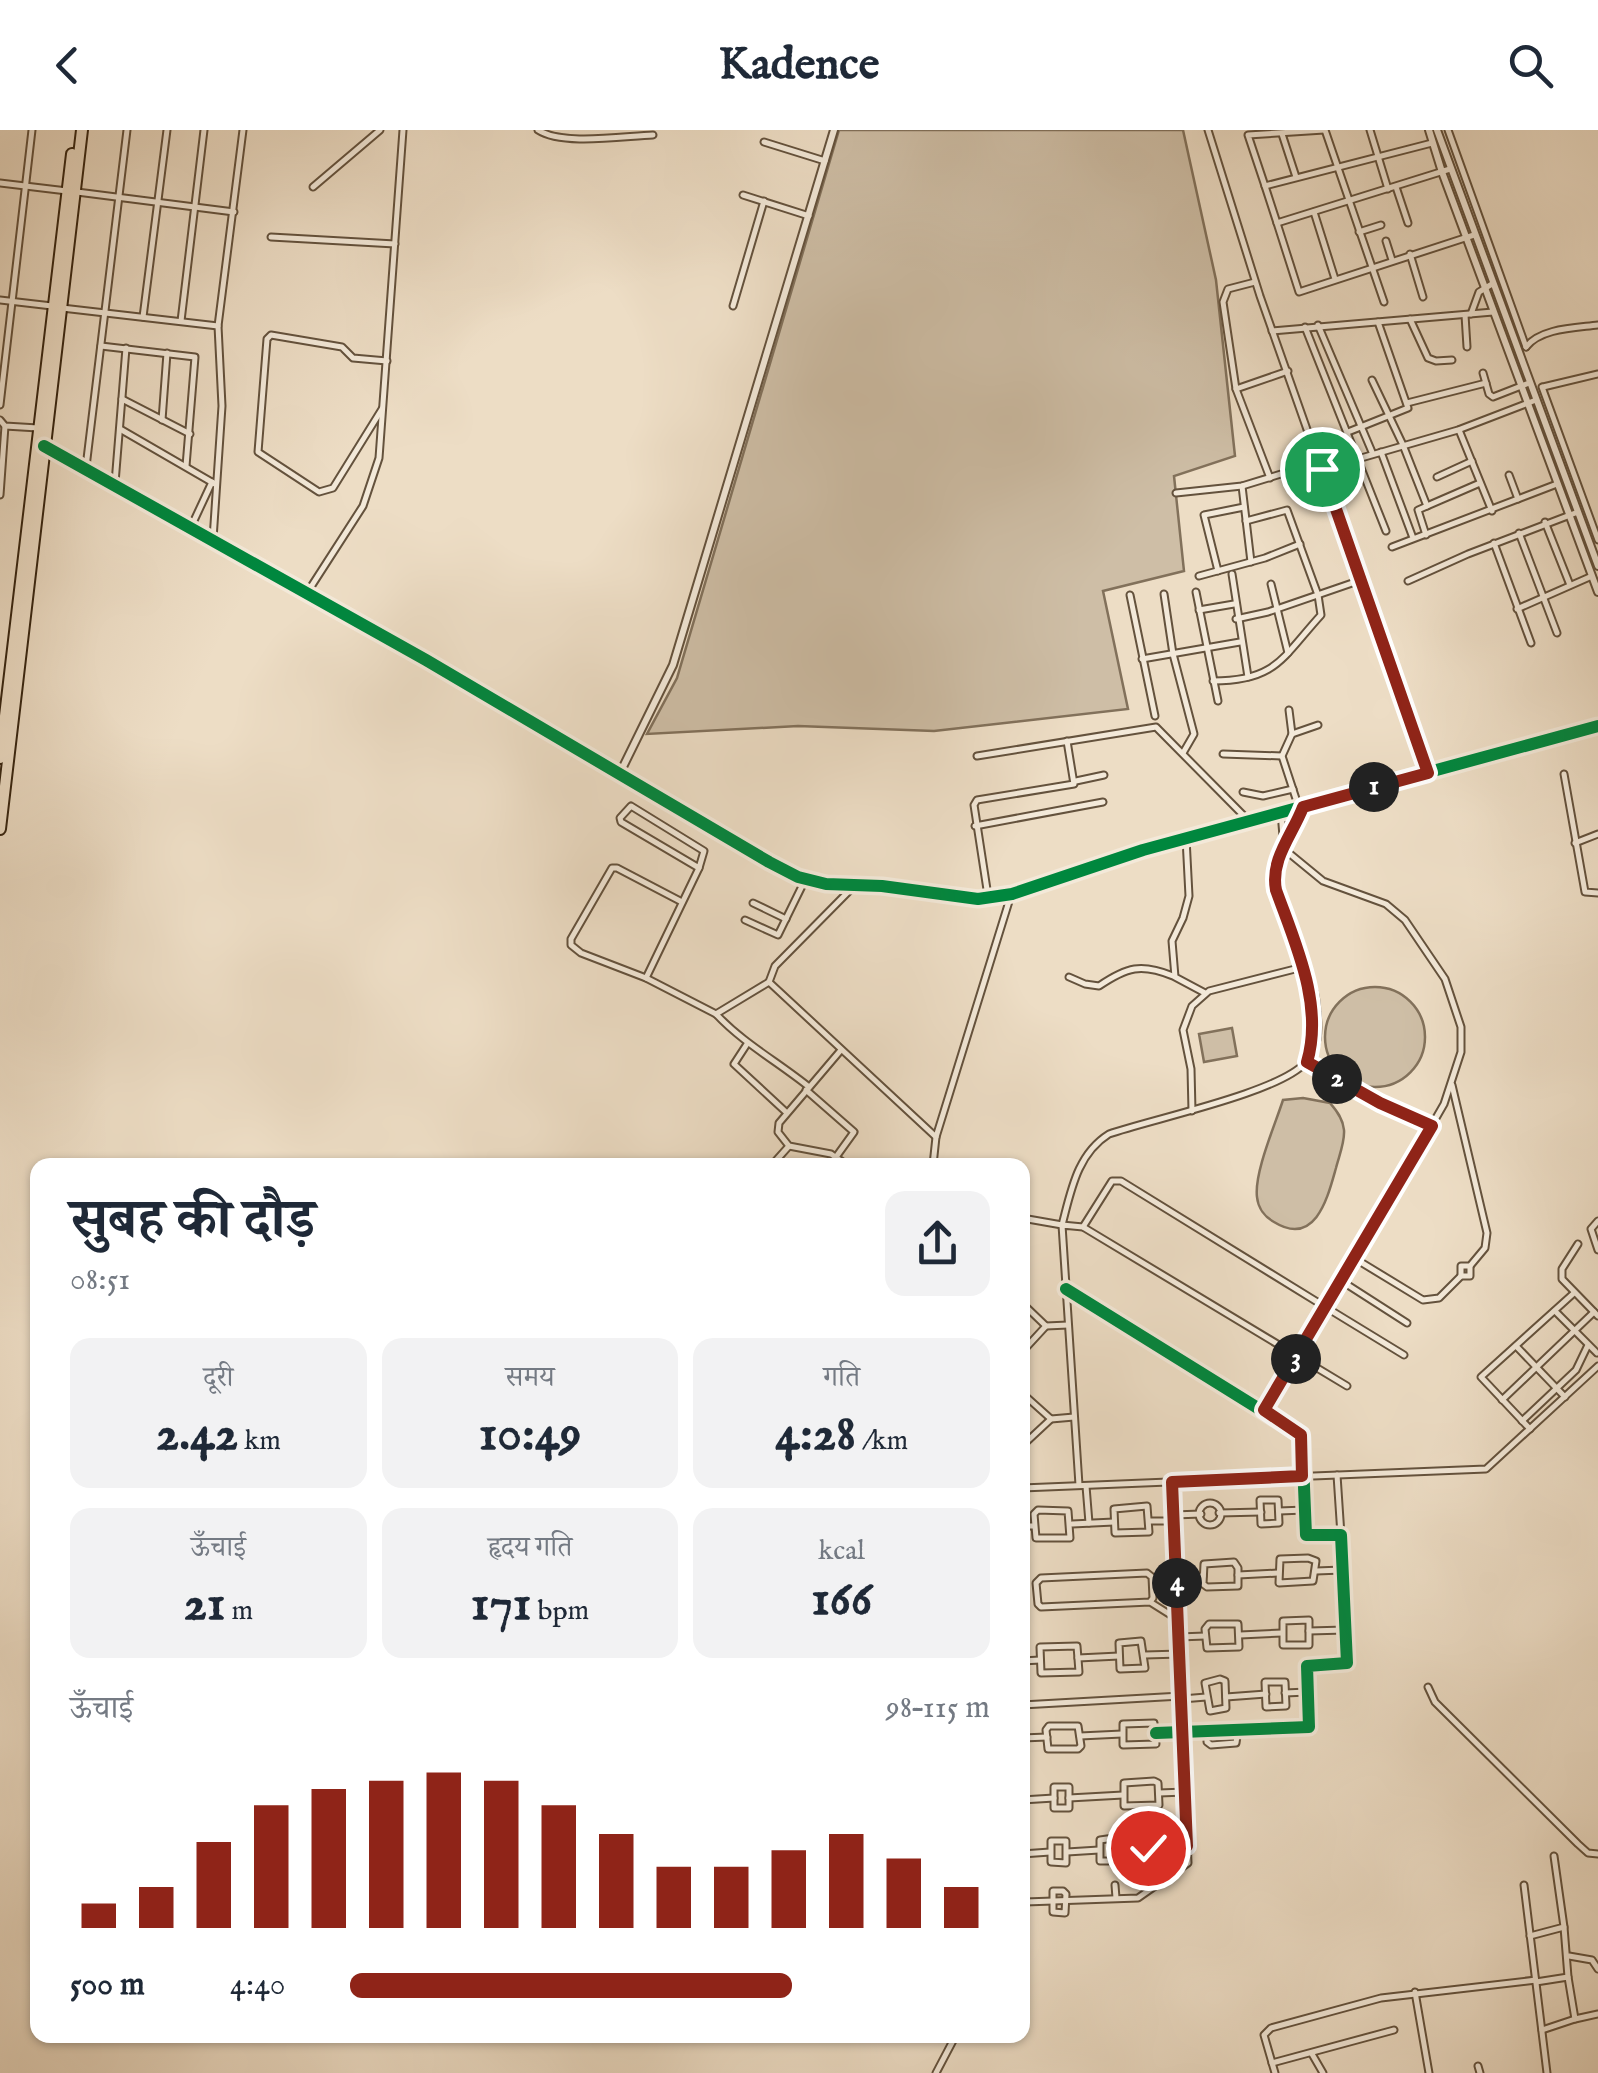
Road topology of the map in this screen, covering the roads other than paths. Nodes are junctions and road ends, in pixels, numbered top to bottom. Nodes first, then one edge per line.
1 (32, 130) edge
2 (79, 130) edge
3 (127, 130) edge
4 (167, 130) edge
5 (204, 130) edge
6 (241, 130) edge
7 (380, 130) edge
8 (403, 130) edge
9 (538, 130) edge
10 (834, 130) edge
11 (1208, 130) edge
12 (1325, 130) edge
13 (1370, 130) edge
14 (1433, 130) edge
15 (1448, 130) edge
16 (1247, 133) edge
17 (1282, 134) junction
18 (653, 135) dead end
19 (764, 142) dead end
20 (1432, 143) junction
21 (1377, 156) junction
22 (825, 161) junction
23 (1336, 167) junction
24 (1446, 170) junction
25 (1296, 178) junction
26 (0, 183) edge
27 (26, 186) junction
28 (313, 186) dead end
29 (1265, 186) junction
30 (1467, 186) junction
31 (1392, 189) junction
32 (1457, 189) junction
33 (71, 191) junction
34 (743, 195) dead end
35 (119, 197) junction
36 (764, 201) junction
37 (156, 202) junction
38 (1349, 202) junction
39 (195, 207) junction
40 (234, 212) junction
41 (1314, 212) junction
42 (809, 216) junction
43 (1277, 223) junction
44 (1408, 223) dead end
45 (1381, 225) dead end
46 (1359, 232) junction
47 (1470, 236) junction
48 (271, 237) dead end
49 (1386, 242) dead end
50 (395, 244) junction
51 (1410, 254) junction
52 (1392, 260) junction
53 (1371, 267) junction
54 (1335, 279) junction
55 (1255, 282) junction
56 (1489, 286) junction
57 (1422, 297) dead end
58 (0, 300) edge
59 (11, 301) junction
60 (1384, 302) dead end
61 (733, 306) dead end
62 (57, 307) junction
63 (1495, 312) junction
64 (104, 313) junction
65 (1468, 314) junction
66 (143, 317) junction
67 (1410, 319) junction
68 (182, 321) junction
69 (1378, 322) junction
70 (1318, 325) junction
71 (1598, 325) edge
72 (218, 326) junction
73 (1305, 327) junction
74 (1272, 331) junction
75 (101, 346) junction
76 (1467, 347) dead end
77 (1526, 347) junction
78 (126, 348) junction
79 (167, 353) junction
80 (1520, 359) junction
81 (386, 360) junction
82 (1452, 360) dead end
83 (1288, 371) junction
84 (1483, 373) dead end
85 (1598, 374) edge
86 (1372, 380) dead end
87 (1486, 383) junction
88 (1528, 386) junction
89 (1542, 387) junction
90 (1236, 389) junction
91 (122, 399) junction
92 (1532, 402) junction
93 (1406, 403) junction
94 (0, 405) edge
95 (384, 406) junction
96 (1390, 416) junction
97 (162, 420) junction
98 (2, 423) edge
99 (1362, 427) junction
100 (38, 428) junction
101 (120, 429) junction
102 (1458, 430) junction
103 (1348, 432) junction
104 (190, 434) junction
105 (1404, 445) junction
106 (44, 446) junction
107 (1372, 452) junction
108 (1382, 452) junction
109 (1358, 457) junction
110 (1472, 462) junction
111 (186, 466) junction
112 (1321, 466) junction
113 (86, 467) junction
114 (1509, 475) dead end
115 (1437, 477) dead end
116 (1270, 478) junction
117 (1565, 480) junction
118 (213, 483) junction
119 (1480, 483) junction
120 (115, 484) junction
121 (1242, 486) junction
122 (1176, 493) dead end
123 (0, 494) edge
124 (1518, 500) junction
125 (1427, 506) junction
126 (1244, 507) junction
127 (1492, 511) junction
128 (1574, 513) junction
129 (1246, 521) junction
130 (1545, 522) junction
131 (191, 527) junction
132 (1386, 531) dead end
133 (1519, 533) junction
134 (1426, 535) junction
135 (1413, 539) junction
136 (213, 540) junction
137 (1598, 540) edge
138 (1494, 543) junction
139 (1300, 544) junction
140 (1392, 546) dead end
141 (1251, 562) junction
142 (1598, 566) edge
143 (1218, 571) junction
144 (1232, 574) dead end
145 (1199, 576) dead end
146 (1592, 576) junction
147 (1362, 580) junction
148 (1408, 580) dead end
149 (1271, 584) dead end
150 (1570, 585) junction
151 (1196, 592) dead end
152 (1598, 592) edge
153 (307, 593) junction
154 (1164, 594) dead end
155 (1130, 595) dead end
156 (1318, 595) junction
157 (1544, 597) junction
158 (1234, 604) junction
159 (1517, 609) junction
160 (1198, 610) junction
161 (1276, 610) junction
162 (1236, 619) junction
163 (1558, 634) dead end
164 (1240, 642) junction
165 (1530, 643) dead end
166 (1206, 648) junction
167 (1288, 653) junction
168 (1173, 654) junction
169 (1142, 660) junction
170 (1248, 677) junction
171 (1213, 680) junction
172 (1218, 701) dead end
173 (1288, 710) dead end
174 (1155, 716) dead end
175 (2, 722) edge
176 (1318, 724) dead end
177 (1598, 726) edge
178 (1292, 734) junction
179 (1068, 741) junction
180 (1183, 753) junction
181 (1223, 754) dead end
182 (977, 756) dead end
183 (1282, 756) junction
184 (0, 758) edge
185 (1428, 773) junction
186 (1564, 774) dead end
187 (619, 775) junction
188 (1104, 775) dead end
189 (1076, 781) junction
190 (1293, 788) junction
191 (1243, 792) dead end
192 (1103, 802) dead end
193 (1301, 807) junction
194 (1281, 812) junction
195 (1262, 817) junction
196 (1250, 821) junction
197 (976, 826) junction
198 (1284, 827) junction
199 (0, 828) edge
200 (1598, 834) edge
201 (1285, 837) junction
202 (1186, 838) junction
203 (1575, 844) junction
204 (1284, 849) junction
205 (699, 868) junction
206 (804, 880) junction
207 (854, 886) junction
208 (1598, 892) edge
209 (1012, 894) junction
210 (988, 896) junction
211 (682, 902) junction
212 (753, 902) dead end
213 (786, 919) junction
214 (745, 920) dead end
215 (1304, 967) junction
216 (1175, 977) junction
217 (646, 978) junction
218 (1069, 978) dead end
219 (769, 982) junction
220 (1205, 993) junction
221 (716, 1014) junction
222 (747, 1044) junction
223 (841, 1050) junction
224 (1308, 1060) junction
225 (1451, 1082) junction
226 (808, 1089) junction
227 (1192, 1110) junction
228 (787, 1112) junction
229 (1432, 1126) junction
230 (936, 1137) junction
231 (789, 1146) junction
232 (836, 1157) joint
233 (778, 1158) edge
234 (934, 1158) edge
235 (1030, 1219) edge
236 (1598, 1221) edge
237 (1062, 1225) junction
238 (1083, 1227) junction
239 (1578, 1244) dead end
240 (1598, 1250) edge
241 (1354, 1258) junction
242 (1340, 1280) junction
243 (1066, 1289) junction
244 (1574, 1293) junction
245 (1326, 1308) junction
246 (1030, 1311) edge
247 (1555, 1312) junction
248 (1596, 1314) edge
249 (1407, 1324) dead end
250 (1068, 1325) junction
251 (1046, 1326) junction
252 (1574, 1332) junction
253 (1030, 1343) edge
254 (1588, 1345) junction
255 (1516, 1346) junction
256 (1598, 1352) edge
257 (1404, 1355) dead end
258 (1298, 1356) junction
259 (1598, 1366) edge
260 (1538, 1367) junction
261 (1591, 1372) junction
262 (1348, 1386) dead end
263 (1557, 1388) junction
264 (1565, 1396) junction
265 (1030, 1400) edge
266 (1502, 1400) junction
267 (1264, 1410) junction
268 (1074, 1417) junction
269 (1050, 1418) junction
270 (1522, 1421) junction
271 (1530, 1429) junction
272 (1030, 1438) edge
273 (1337, 1475) junction
274 (1302, 1476) junction
275 (1172, 1482) junction
276 (1082, 1485) junction
277 (1030, 1488) edge
278 (1305, 1510) junction
279 (1278, 1511) junction
280 (1260, 1512) junction
281 (1201, 1514) junction
282 (1219, 1514) junction
283 (1174, 1518) junction
284 (1114, 1522) junction
285 (1150, 1522) junction
286 (1089, 1523) junction
287 (1070, 1524) junction
288 (1030, 1526) edge
289 (1034, 1526) junction
290 (1341, 1535) junction
291 (1342, 1570) junction
292 (1316, 1571) junction
293 (1278, 1573) junction
294 (1238, 1575) junction
295 (1203, 1576) junction
296 (1176, 1578) junction
297 (1150, 1602) junction
298 (1178, 1619) junction
299 (1345, 1630) junction
300 (1309, 1632) junction
301 (1283, 1633) junction
302 (1240, 1635) junction
303 (1205, 1636) junction
304 (1179, 1637) junction
305 (1180, 1654) junction
306 (1145, 1655) junction
307 (1119, 1656) junction
308 (1078, 1658) junction
309 (1040, 1660) junction
310 (1030, 1661) edge
311 (1428, 1687) dead end
312 (1308, 1692) junction
313 (1285, 1693) junction
314 (1266, 1694) junction
315 (1226, 1696) junction
316 (1206, 1697) junction
317 (1181, 1698) junction
318 (1030, 1705) edge
319 (1238, 1729) junction
320 (1207, 1731) junction
321 (1184, 1732) junction
322 (1156, 1733) junction
323 (1122, 1734) junction
324 (1080, 1736) junction
325 (1046, 1737) junction
326 (1030, 1738) edge
327 (1185, 1792) junction
328 (1159, 1793) junction
329 (1123, 1795) junction
330 (1054, 1798) junction
331 (1069, 1798) junction
332 (1030, 1800) edge
333 (1187, 1846) junction
334 (1165, 1847) junction
335 (1148, 1848) junction
336 (1099, 1850) junction
337 (1116, 1850) junction
338 (1050, 1852) junction
339 (1067, 1852) junction
340 (1030, 1853) edge
341 (1598, 1854) edge
342 (1554, 1856) dead end
343 (1524, 1885) dead end
344 (1115, 1886) dead end
345 (1116, 1898) junction
346 (1066, 1900) junction
347 (1052, 1901) junction
348 (1030, 1903) edge
349 (1564, 1927) junction
350 (1530, 1936) junction
351 (1569, 1956) junction
352 (1598, 1969) edge
353 (1568, 1977) junction
354 (1536, 1981) junction
355 (1415, 1992) junction
356 (1598, 2014) edge
357 (1575, 2020) junction
358 (1394, 2030) dead end
359 (1542, 2030) junction
360 (952, 2043) edge
361 (1312, 2052) junction
362 (1272, 2063) junction
363 (936, 2073) edge
364 (1275, 2073) edge
365 (1322, 2073) edge
366 (1429, 2073) edge
367 (1547, 2073) edge

1 - 27 street
2 - 33 highway
3 - 35 street
4 - 37 street
5 - 39 street
6 - 40 street
7 - 28 street
8 - 50 street
9 - 18 street
10 - 22 street
11 - 55 street
12 - 17 street
12 - 23 street
13 - 21 street
14 - 20 street
14 - 24 street
15 - 30 street
16 - 17 street
16 - 29 street
17 - 25 street
19 - 22 street
20 - 21 street
20 - 24 street
21 - 23 street
21 - 31 street
22 - 42 street
23 - 25 street
23 - 38 street
24 - 31 street
24 - 32 street
24 - 47 street
25 - 29 street
26 - 27 street
27 - 33 street
27 - 59 street
29 - 43 street
30 - 32 street
30 - 77 street
31 - 38 street
31 - 44 street
32 - 47 street
33 - 35 street
33 - 62 highway
34 - 36 street
35 - 37 street
35 - 64 street
36 - 42 street
36 - 61 street
37 - 39 street
37 - 66 street
38 - 41 street
38 - 46 street
39 - 40 street
39 - 68 street
40 - 72 street
41 - 43 street
41 - 54 street
42 - 187 street
43 - 54 street
45 - 46 street
46 - 53 street
47 - 51 street
47 - 56 street
48 - 50 street
49 - 52 street
50 - 81 street
51 - 52 street
51 - 57 street
52 - 53 street
53 - 54 street
53 - 60 street
55 - 74 street
55 - 90 street
56 - 63 street
56 - 65 street
56 - 80 street
58 - 59 street
59 - 62 street
59 - 94 street
62 - 64 street
62 - 100 highway
62 - 106 highway
63 - 65 street
63 - 88 street
64 - 66 street
64 - 75 street
65 - 67 street
65 - 76 street
66 - 68 street
67 - 69 street
67 - 82 street
68 - 72 street
69 - 70 street
69 - 93 street
70 - 73 street
70 - 99 street
71 - 77 street
72 - 118 street
73 - 74 street
73 - 103 street
74 - 83 street
75 - 78 street
75 - 113 street
77 - 80 street
78 - 79 street
78 - 91 street
79 - 97 street
79 - 104 street
80 - 88 street
81 - 95 street
81 - 95 street
83 - 90 street
83 - 112 street
84 - 87 street
85 - 89 street
86 - 96 street
87 - 88 street
87 - 93 street
88 - 89 street
88 - 92 street
89 - 117 street
90 - 116 street
91 - 97 street
91 - 101 street
92 - 102 street
92 - 117 street
93 - 96 street
95 - 153 street
96 - 99 street
96 - 105 street
97 - 104 street
98 - 100 street
98 - 123 street
99 - 103 street
99 - 107 street
100 - 175 highway
101 - 111 street
101 - 120 street
102 - 105 street
102 - 110 street
103 - 109 street
104 - 111 street
105 - 108 street
105 - 125 street
106 - 113 street
106 - 199 highway
107 - 108 street
107 - 109 street
108 - 135 street
109 - 112 street
109 - 132 street
110 - 115 street
110 - 119 street
111 - 118 street
112 - 116 street
112 - 147 street
113 - 120 street
114 - 124 street
116 - 121 street
117 - 124 street
117 - 128 street
117 - 137 street
118 - 131 street
118 - 136 street
119 - 125 street
119 - 127 street
120 - 131 street
121 - 122 street
121 - 126 street
124 - 127 street
125 - 134 street
126 - 129 street
126 - 143 street
127 - 134 street
128 - 130 street
128 - 142 street
128 - 146 street
129 - 139 street
129 - 141 street
130 - 133 street
130 - 150 street
131 - 136 street
133 - 138 street
133 - 157 street
134 - 135 street
135 - 140 street
136 - 153 street
138 - 148 street
138 - 159 street
139 - 141 street
139 - 156 street
141 - 143 street
143 - 145 street
144 - 158 street
146 - 150 street
146 - 152 street
147 - 156 street
147 - 185 street
149 - 161 street
150 - 157 street
151 - 160 street
153 - 187 street
154 - 168 street
155 - 169 street
156 - 161 street
156 - 167 street
157 - 159 street
157 - 163 street
158 - 160 street
158 - 162 street
159 - 165 street
160 - 166 street
161 - 162 street
161 - 167 street
162 - 164 street
164 - 166 street
164 - 170 street
166 - 168 street
166 - 171 street
167 - 170 street
168 - 169 street
168 - 180 street
169 - 174 street
170 - 171 street
171 - 172 street
173 - 178 street
175 - 184 highway
176 - 178 street
177 - 185 street
178 - 183 street
179 - 180 street
179 - 182 street
179 - 189 street
180 - 196 street
181 - 183 street
183 - 190 street
185 - 193 street
186 - 203 street
187 - 206 street
188 - 189 street
189 - 197 street
190 - 191 street
190 - 193 street
192 - 197 street
193 - 194 street
193 - 201 street
194 - 195 street
194 - 198 street
195 - 196 street
195 - 198 street
196 - 202 street
197 - 210 street
198 - 201 street
200 - 203 street
201 - 204 street
202 - 209 street
202 - 216 street
203 - 208 street
204 - 215 street
204 - 225 street
205 - 205 street
205 - 211 street
206 - 207 street
206 - 213 street
207 - 210 street
207 - 219 street
209 - 210 street
209 - 230 street
211 - 217 street
211 - 217 street
212 - 213 street
213 - 214 street
215 - 220 street
215 - 224 street
216 - 218 street
216 - 220 street
217 - 221 street
219 - 221 street
219 - 223 street
220 - 227 street
221 - 222 street
222 - 226 street
222 - 228 street
223 - 226 street
223 - 230 street
224 - 227 street
224 - 229 street
225 - 229 street
225 - 241 street
226 - 228 street
226 - 232 street
227 - 237 street
228 - 231 street
229 - 241 street
230 - 234 street
231 - 232 street
231 - 233 street
235 - 237 street
236 - 240 street
237 - 238 street
237 - 243 street
238 - 245 street
238 - 258 street
239 - 244 street
241 - 242 street
242 - 245 street
242 - 249 street
243 - 250 street
243 - 267 street
244 - 247 street
244 - 248 street
245 - 257 street
245 - 258 street
246 - 251 street
247 - 252 street
247 - 255 street
248 - 252 street
250 - 251 street
250 - 268 street
251 - 253 street
252 - 254 street
252 - 260 street
254 - 256 street
254 - 263 street
255 - 260 street
255 - 266 street
256 - 261 street
258 - 262 street
258 - 267 street
259 - 261 street
260 - 263 street
260 - 266 street
261 - 264 street
263 - 264 street
263 - 270 street
264 - 271 street
265 - 269 street
266 - 270 street
267 - 274 street
268 - 269 street
268 - 276 street
269 - 272 street
270 - 271 street
271 - 273 street
273 - 274 street
273 - 290 street
274 - 275 street
274 - 278 street
275 - 276 street
275 - 283 street
276 - 277 street
276 - 286 street
278 - 279 street
278 - 290 street
279 - 280 street
279 - 280 street
280 - 282 street
281 - 282 street
281 - 282 street
281 - 283 street
283 - 285 street
283 - 296 street
284 - 285 street
284 - 285 street
284 - 286 street
286 - 287 street
287 - 289 street
287 - 289 street
288 - 289 street
290 - 291 street
291 - 292 street
291 - 299 street
292 - 293 street
292 - 293 street
293 - 294 street
294 - 295 street
294 - 295 street
295 - 296 street
296 - 298 street
297 - 297 street
297 - 298 street
298 - 304 street
299 - 300 street
299 - 312 street
300 - 301 street
300 - 301 street
301 - 302 street
302 - 303 street
302 - 303 street
303 - 304 street
304 - 305 street
305 - 306 street
305 - 317 street
306 - 307 street
306 - 307 street
307 - 308 street
308 - 309 street
308 - 309 street
309 - 310 street
311 - 341 street
312 - 313 street
312 - 319 street
313 - 314 street
313 - 314 street
314 - 315 street
315 - 316 street
315 - 316 street
316 - 317 street
317 - 318 street
317 - 321 street
319 - 320 street
319 - 320 street
320 - 321 street
321 - 322 street
321 - 327 street
322 - 323 street
322 - 323 street
323 - 324 street
324 - 325 street
324 - 325 street
325 - 326 street
327 - 328 street
327 - 333 street
328 - 329 street
328 - 329 street
329 - 331 street
330 - 331 street
330 - 331 street
330 - 332 street
333 - 334 street
333 - 345 street
334 - 335 street
334 - 335 street
335 - 337 street
336 - 337 street
336 - 337 street
336 - 339 street
338 - 339 street
338 - 339 street
338 - 340 street
342 - 349 street
343 - 350 street
344 - 345 street
345 - 346 street
346 - 347 street
346 - 347 street
347 - 348 street
349 - 350 street
349 - 351 street
350 - 354 street
351 - 352 street
351 - 353 street
353 - 354 street
353 - 357 street
354 - 355 street
354 - 359 street
355 - 362 street
355 - 366 street
356 - 357 street
357 - 359 street
358 - 361 street
359 - 367 street
360 - 363 street
361 - 362 street
361 - 365 street
362 - 364 street

